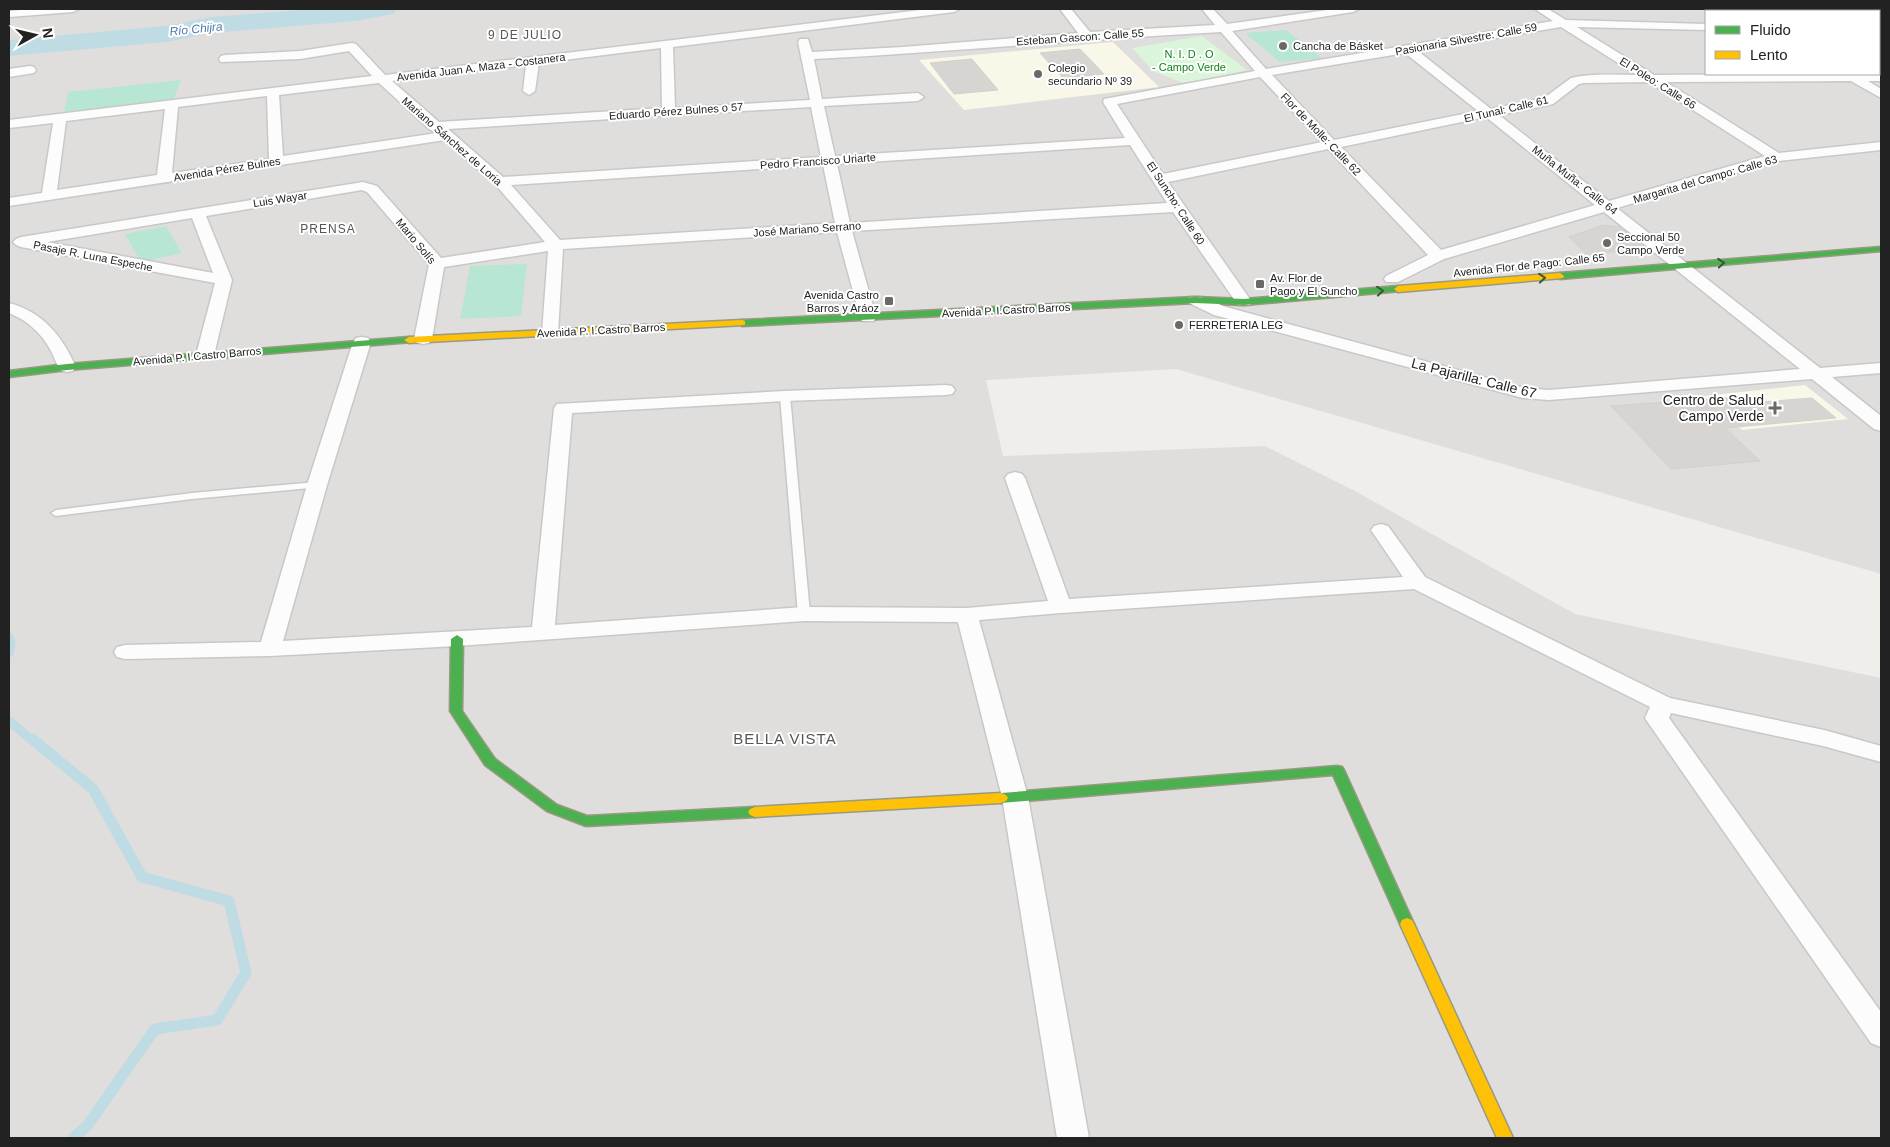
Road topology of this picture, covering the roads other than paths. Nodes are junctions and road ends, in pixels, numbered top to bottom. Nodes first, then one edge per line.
1 (73, 9) edge
2 (954, 9) edge
3 (1065, 9) edge
4 (1207, 9) edge
5 (1352, 9) edge
6 (1542, 9) edge
7 (9, 14) edge
8 (1563, 23) junction
9 (1705, 27) edge
10 (800, 28) junction
11 (1224, 28) junction
12 (1087, 36) junction
13 (667, 44) junction
14 (1408, 49) junction
15 (807, 56) junction
16 (225, 59) dead end
17 (533, 62) junction
18 (30, 70) dead end
19 (9, 73) edge
20 (1263, 73) junction
21 (1850, 76) edge
22 (1881, 77) edge
23 (1650, 78) junction
24 (382, 79) junction
25 (529, 91) dead end
26 (272, 93) junction
27 (1881, 94) edge
28 (918, 97) dead end
29 (815, 102) junction
30 (1109, 102) joint
31 (172, 105) junction
32 (669, 112) junction
33 (1491, 114) junction
34 (60, 118) junction
35 (9, 124) edge
36 (434, 126) junction
37 (446, 136) junction
38 (1136, 141) junction
39 (1333, 146) junction
40 (1881, 146) edge
41 (1776, 157) junction
42 (828, 160) junction
43 (276, 162) junction
44 (164, 179) junction
45 (1160, 179) junction
46 (500, 181) junction
47 (363, 186) joint
48 (49, 196) junction
49 (9, 202) edge
50 (1177, 207) junction
51 (1608, 207) junction
52 (197, 213) junction
53 (843, 227) junction
54 (15, 241) edge
55 (556, 245) junction
56 (1881, 249) edge
57 (1686, 250) dead end
58 (1666, 252) junction
59 (1647, 254) dead end
60 (1438, 256) junction
61 (437, 263) junction
62 (1684, 266) junction
63 (1456, 272) dead end
64 (1392, 279) junction
65 (224, 280) junction
66 (1241, 297) junction
67 (1195, 300) junction
68 (9, 308) edge
69 (868, 317) junction
70 (550, 332) junction
71 (423, 338) junction
72 (362, 342) junction
73 (205, 355) junction
74 (67, 367) junction
75 (1881, 368) edge
76 (9, 374) edge
77 (1815, 374) junction
78 (946, 390) dead end
79 (785, 396) junction
80 (1881, 425) edge
81 (1015, 478) dead end
82 (317, 485) junction
83 (56, 513) dead end
84 (1381, 530) dead end
85 (1417, 582) junction
86 (1061, 606) junction
87 (804, 614) junction
88 (967, 615) junction
89 (543, 632) junction
90 (457, 638) junction
91 (270, 649) junction
92 (125, 652) dead end
93 (1663, 704) junction
94 (1881, 754) edge
95 (1016, 797) junction
96 (1881, 1035) edge
97 (1073, 1138) edge
98 (1505, 1138) edge

1 - 7 street
2 - 10 street, Avenida Juan A. Maza - Costanera
3 - 12 street
4 - 11 street, Flor de Molle: Calle 62
5 - 11 street, Esteban Gascon: Calle 55
6 - 8 street, El Poleo: Calle 66
8 - 9 street, Pasionaria Silvestre: Calle 59
8 - 14 street, Pasionaria Silvestre: Calle 59
8 - 23 street, El Poleo: Calle 66
10 - 13 street, Avenida Juan A. Maza - Costanera
10 - 15 street
11 - 12 street, Esteban Gascon: Calle 55
11 - 20 street, Flor de Molle: Calle 62
12 - 15 street, Esteban Gascon: Calle 55
13 - 17 street, Avenida Juan A. Maza - Costanera
13 - 32 street
14 - 20 street, Pasionaria Silvestre: Calle 59
14 - 33 street, Muña Muña: Calle 64
15 - 29 street
16 - 24 street, Mariano Sánchez de Loria
17 - 24 street, Avenida Juan A. Maza - Costanera
17 - 25 street
18 - 19 street
20 - 30 street, Pasionaria Silvestre: Calle 59
20 - 39 street, Flor de Molle: Calle 62
21 - 22 street, El Tunal: Calle 61
21 - 23 street, El Tunal: Calle 61
21 - 27 street
23 - 33 street, El Tunal: Calle 61
23 - 41 street, El Poleo: Calle 66
24 - 26 street, Avenida Juan A. Maza - Costanera
24 - 36 street, Mariano Sánchez de Loria
26 - 31 street, Avenida Juan A. Maza - Costanera
26 - 43 street
28 - 29 street, Eduardo Pérez Bulnes o 57
29 - 32 street, Eduardo Pérez Bulnes o 57
29 - 42 street
30 - 38 street, El Suncho: Calle 60
31 - 34 street, Avenida Juan A. Maza - Costanera
31 - 44 street
32 - 36 street, Eduardo Pérez Bulnes o 57
33 - 39 street, El Tunal: Calle 61
33 - 51 street, Muña Muña: Calle 64
34 - 35 street, Avenida Juan A. Maza - Costanera
34 - 48 street
36 - 37 street, Mariano Sánchez de Loria
37 - 43 street, Avenida Pérez Bulnes
37 - 46 street, Mariano Sánchez de Loria
38 - 42 street, Pedro Francisco Uriarte
38 - 45 street, El Suncho: Calle 60
39 - 45 street, El Tunal: Calle 61
39 - 60 street, Flor de Molle: Calle 62
40 - 41 street, Margarita del Campo: Calle 63
41 - 51 street, Margarita del Campo: Calle 63
42 - 46 street, Pedro Francisco Uriarte
42 - 53 street
43 - 44 street, Avenida Pérez Bulnes
44 - 48 street, Avenida Pérez Bulnes
45 - 50 street, El Suncho: Calle 60
46 - 55 street, Mariano Sánchez de Loria
47 - 52 street, Luis Wayar
47 - 61 street, Mario Solís
48 - 49 street, Avenida Pérez Bulnes
50 - 53 street, José Mariano Serrano
50 - 66 street, El Suncho: Calle 60
51 - 58 street, Muña Muña: Calle 64
51 - 60 street, Margarita del Campo: Calle 63
52 - 54 street, Pasaje R. Luna Espeche
52 - 65 street
53 - 55 street, José Mariano Serrano
53 - 69 street
54 - 65 street, Pasaje R. Luna Espeche
55 - 61 street, José Mariano Serrano
55 - 70 street
62 -> 56 street, Avenida Flor de Pago: Calle 65
57 - 58 street
58 - 59 street
58 - 62 street, Muña Muña: Calle 64
60 - 64 street, Margarita del Campo: Calle 63
61 - 71 street, Mario Solís
66 -> 62 street, Avenida Flor de Pago: Calle 65
62 - 77 street, Muña Muña: Calle 64
63 - 64 street, Avenida Flor de Pago: Calle 65
64 - 66 street, Avenida Flor de Pago: Calle 65
65 - 73 street
66 - 67 street, Avenida P. I.Castro Barros
67 - 69 street, Avenida P. I.Castro Barros
67 - 77 street, La Pajarilla: Calle 67
68 - 74 street
69 - 70 street, Avenida P. I.Castro Barros
70 - 71 street, Avenida P. I.Castro Barros
71 - 72 street, Avenida P. I.Castro Barros
72 - 73 street, Avenida P. I.Castro Barros
72 - 82 street
73 - 74 street, Avenida P. I.Castro Barros
74 - 76 street, Avenida P. I.Castro Barros
75 - 77 street, La Pajarilla: Calle 67
77 - 80 street, Muña Muña: Calle 64
78 - 79 street
79 - 87 lane
79 - 89 street
81 - 86 street
82 - 83 lane
82 - 91 street
84 - 85 street
85 - 86 street
85 - 93 street
86 - 88 street
87 - 88 street
87 - 89 street
88 - 95 street
89 - 90 street
90 - 91 street
90 - 95 street
91 - 92 street
93 - 94 street
93 - 96 street
95 - 97 street
95 - 98 street

